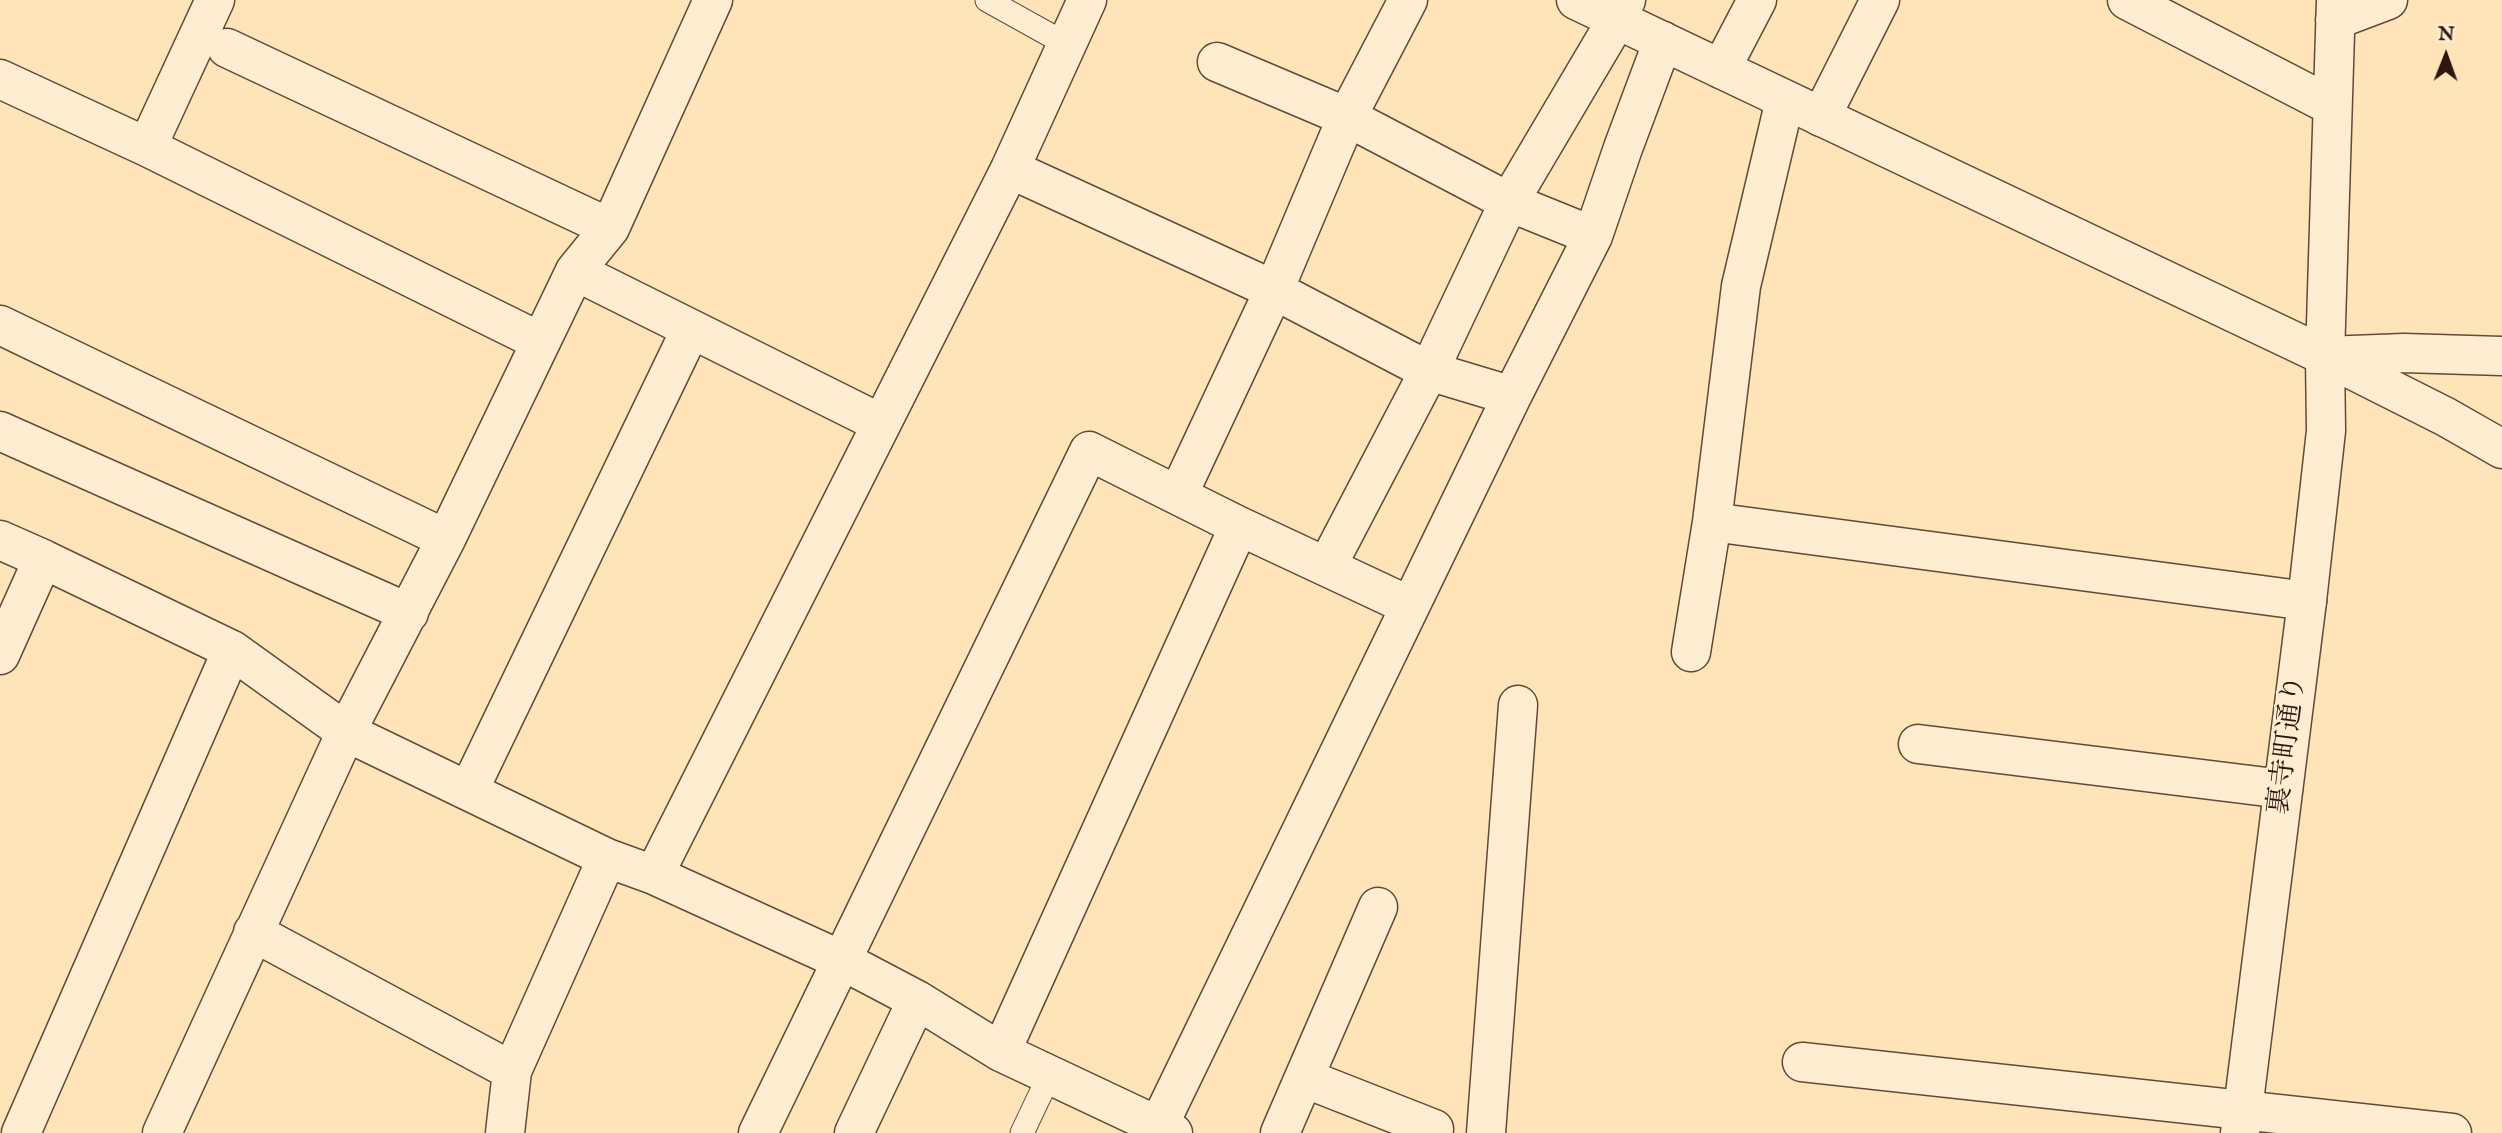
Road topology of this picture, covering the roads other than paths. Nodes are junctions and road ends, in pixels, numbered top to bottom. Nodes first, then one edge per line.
1 (215, 0) edge
2 (713, 0) edge
3 (987, 0) edge
4 (1087, 0) edge
5 (1408, 0) edge
6 (1576, 0) edge
7 (1757, 0) edge
8 (1880, 0) edge
9 (2127, 0) edge
10 (2388, 0) edge
11 (1621, 10) edge
12 (2335, 10) edge
13 (1663, 41) junction
14 (1066, 44) junction
15 (227, 48) dead end
16 (1217, 62) dead end
17 (1721, 69) junction
18 (0, 79) edge
19 (1785, 100) junction
20 (2332, 106) junction
21 (1347, 117) junction
22 (1821, 117) junction
23 (146, 147) junction
24 (1010, 169) junction
25 (1509, 202) junction
26 (610, 228) junction
27 (1593, 236) junction
28 (575, 271) junction
29 (1274, 290) junction
30 (0, 325) edge
31 (691, 329) junction
32 (539, 341) junction
33 (2325, 356) junction
34 (2502, 356) edge
35 (1429, 371) junction
36 (1512, 396) junction
37 (880, 423) junction
38 (0, 431) edge
39 (2502, 449) edge
40 (1178, 495) junction
41 (1712, 522) junction
42 (1239, 526) junction
43 (446, 539) junction
44 (0, 540) edge
45 (43, 559) junction
46 (1327, 566) junction
47 (2307, 601) junction
48 (1409, 606) junction
49 (409, 612) junction
50 (232, 650) junction
51 (1691, 652) dead end
52 (0, 655) edge
53 (1518, 705) dead end
54 (346, 732) junction
55 (1918, 744) dead end
56 (2283, 789) junction
57 (470, 790) junction
58 (607, 858) junction
59 (654, 875) junction
60 (1378, 907) dead end
61 (253, 932) junction
62 (843, 961) junction
63 (916, 1000) junction
64 (1001, 1052) junction
65 (1802, 1062) dead end
66 (512, 1071) junction
67 (1050, 1074) junction
68 (1304, 1077) junction
69 (2242, 1121) edge
70 (24, 1124) edge
71 (1434, 1129) dead end
72 (1162, 1130) edge
73 (162, 1133) edge
74 (505, 1133) edge
75 (758, 1133) edge
76 (854, 1133) edge
77 (1022, 1133) edge
78 (1280, 1133) edge
79 (1486, 1133) edge
80 (2452, 1133) edge

1 - 23 street
2 - 26 street
3 - 14 lane
4 - 14 street
5 - 21 street
6 - 11 street
7 - 17 street
8 - 22 street
9 - 20 street
10 - 12 street
11 - 13 street
11 - 25 street
12 - 20 street, 裏寺町通り
13 - 17 street
13 - 27 street
14 - 24 street
15 - 26 street
16 - 21 street
17 - 19 street
18 - 23 street
19 - 22 street
19 - 41 street
20 - 33 street, 裏寺町通り
21 - 25 street
21 - 29 street
22 - 33 street
23 - 32 street
24 - 29 street
24 - 37 street
25 - 27 street
25 - 35 street
26 - 28 street
27 - 36 street
28 - 31 street
28 - 32 street
29 - 35 street
29 - 40 street
30 - 43 street
31 - 37 street
31 - 57 street
32 - 43 street
33 - 34 street
33 - 39 street
33 - 47 street, 裏寺町通り
35 - 36 street
35 - 46 street
36 - 48 street
37 - 59 street
38 - 49 street
40 - 42 street
40 - 62 street
41 - 47 street
41 - 51 street
42 - 46 street
42 - 64 street
43 - 49 street
44 - 45 street
45 - 50 street
45 - 52 street
46 - 48 street
47 - 56 street, 裏寺町通り
48 - 72 street
49 - 54 street
50 - 54 street
50 - 70 street
53 - 79 street
54 - 57 street
54 - 61 street
55 - 56 street
56 - 69 street, 裏寺町通り
57 - 58 street
58 - 59 street
58 - 66 street
59 - 62 street
60 - 68 street
61 - 66 street
61 - 73 street
62 - 63 street
62 - 75 street
63 - 64 street
63 - 76 street
64 - 67 street
65 - 69 street
66 - 74 street
67 - 72 street
67 - 77 lane
68 - 71 street
68 - 78 street
69 - 80 street

